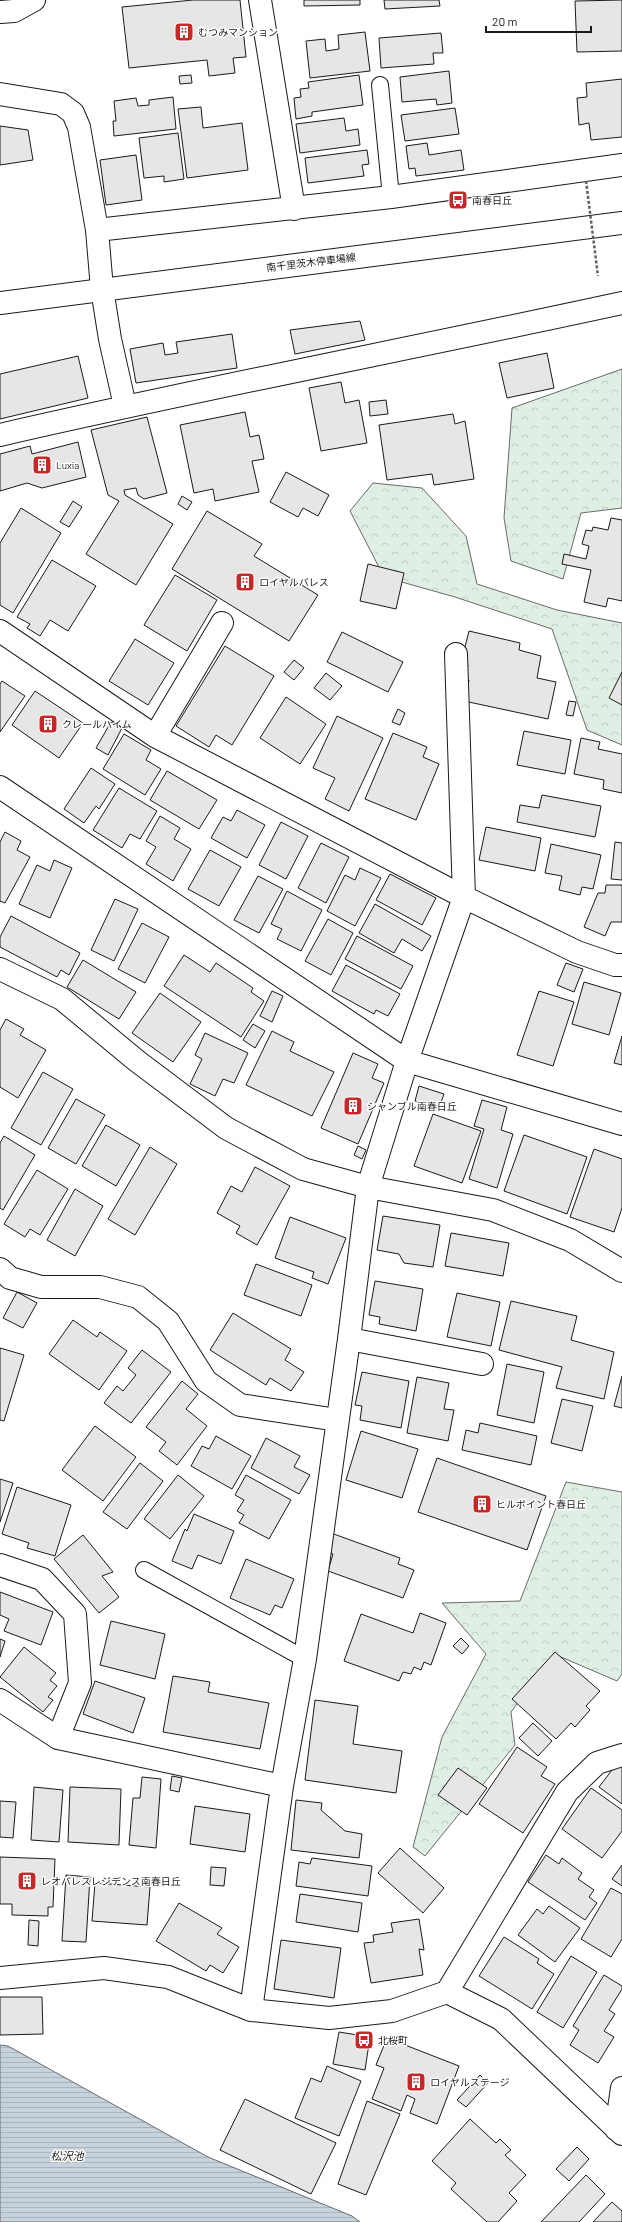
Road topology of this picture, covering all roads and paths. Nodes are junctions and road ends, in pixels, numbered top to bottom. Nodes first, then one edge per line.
1 (34, 0) edge
2 (260, 0) edge
3 (0, 12) edge
4 (380, 86) dead end
5 (0, 94) edge
6 (622, 165) edge
7 (586, 181) dead end
8 (391, 197) junction
9 (294, 209) junction
10 (622, 222) edge
11 (97, 230) junction
12 (598, 276) dead end
13 (102, 289) junction
14 (0, 303) edge
15 (622, 303) edge
16 (125, 406) junction
17 (0, 435) edge
18 (222, 622) dead end
19 (0, 631) edge
20 (456, 654) dead end
21 (156, 736) junction
22 (0, 787) edge
23 (464, 897) junction
24 (622, 965) edge
25 (0, 969) edge
26 (407, 1061) junction
27 (622, 1124) edge
28 (368, 1187) junction
29 (0, 1269) edge
30 (622, 1271) edge
31 (349, 1338) junction
32 (482, 1364) dead end
33 (337, 1420) junction
34 (0, 1565) edge
35 (144, 1570) dead end
36 (305, 1659) junction
37 (0, 1700) edge
38 (58, 1738) junction
39 (622, 1755) edge
40 (282, 1786) junction
41 (0, 1978) edge
42 (447, 1992) junction
43 (251, 2010) junction
44 (622, 2088) edge
45 (619, 2131) edge

1 - 3 street
2 - 9 street
4 - 8 lane
5 - 11 street
6 - 8 street
7 - 12 path, bridge
8 - 9 street
9 - 11 street
10 - 13 street, 南千里茨木停車場線
11 - 13 street
13 - 14 street, 南千里茨木停車場線
13 - 16 street
15 - 16 street
16 - 17 street
18 - 21 street
19 - 21 street
20 - 23 street
21 - 23 street
22 - 26 street
23 - 24 street
23 - 26 street
25 - 28 street
26 - 27 street
26 - 28 street
28 - 30 street
28 - 31 street
29 - 33 street
31 - 32 street
31 - 33 street
33 - 36 street
34 - 38 street
35 - 36 lane
36 - 40 street
37 - 38 street
38 - 40 street
39 - 42 street
40 - 43 street
41 - 43 street
42 - 43 street
42 - 45 street
44 - 45 street

